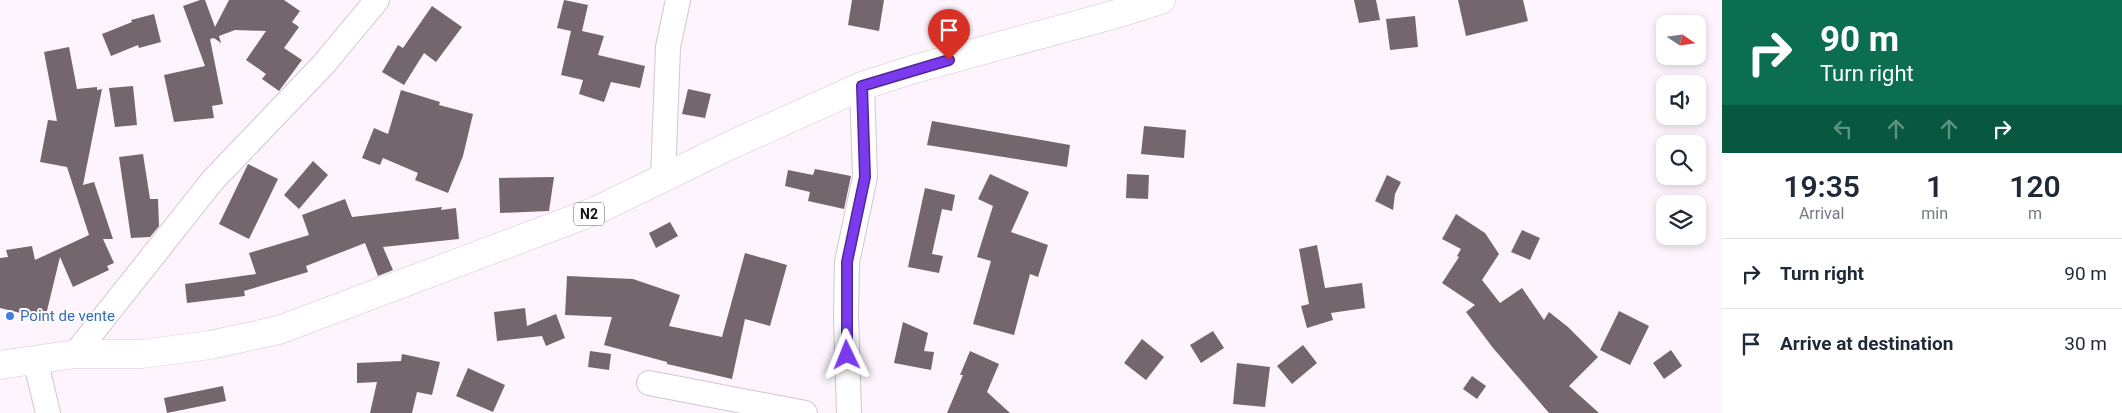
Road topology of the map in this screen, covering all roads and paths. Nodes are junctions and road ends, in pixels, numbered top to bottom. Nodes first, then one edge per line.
1 (377, 0) edge
2 (678, 0) edge
3 (1161, 0) edge
4 (862, 86) junction
5 (663, 178) junction
6 (75, 354) junction
7 (35, 359) junction
8 (0, 365) edge
9 (649, 383) dead end
10 (48, 413) edge
11 (805, 413) edge
12 (849, 413) edge

1 - 6 street
2 - 5 street
3 - 4 highway, N2
4 - 5 highway, N2
4 - 12 street
5 - 6 highway, N2
6 - 7 highway, N2
7 - 8 highway, N2
7 - 10 street
9 - 11 street

